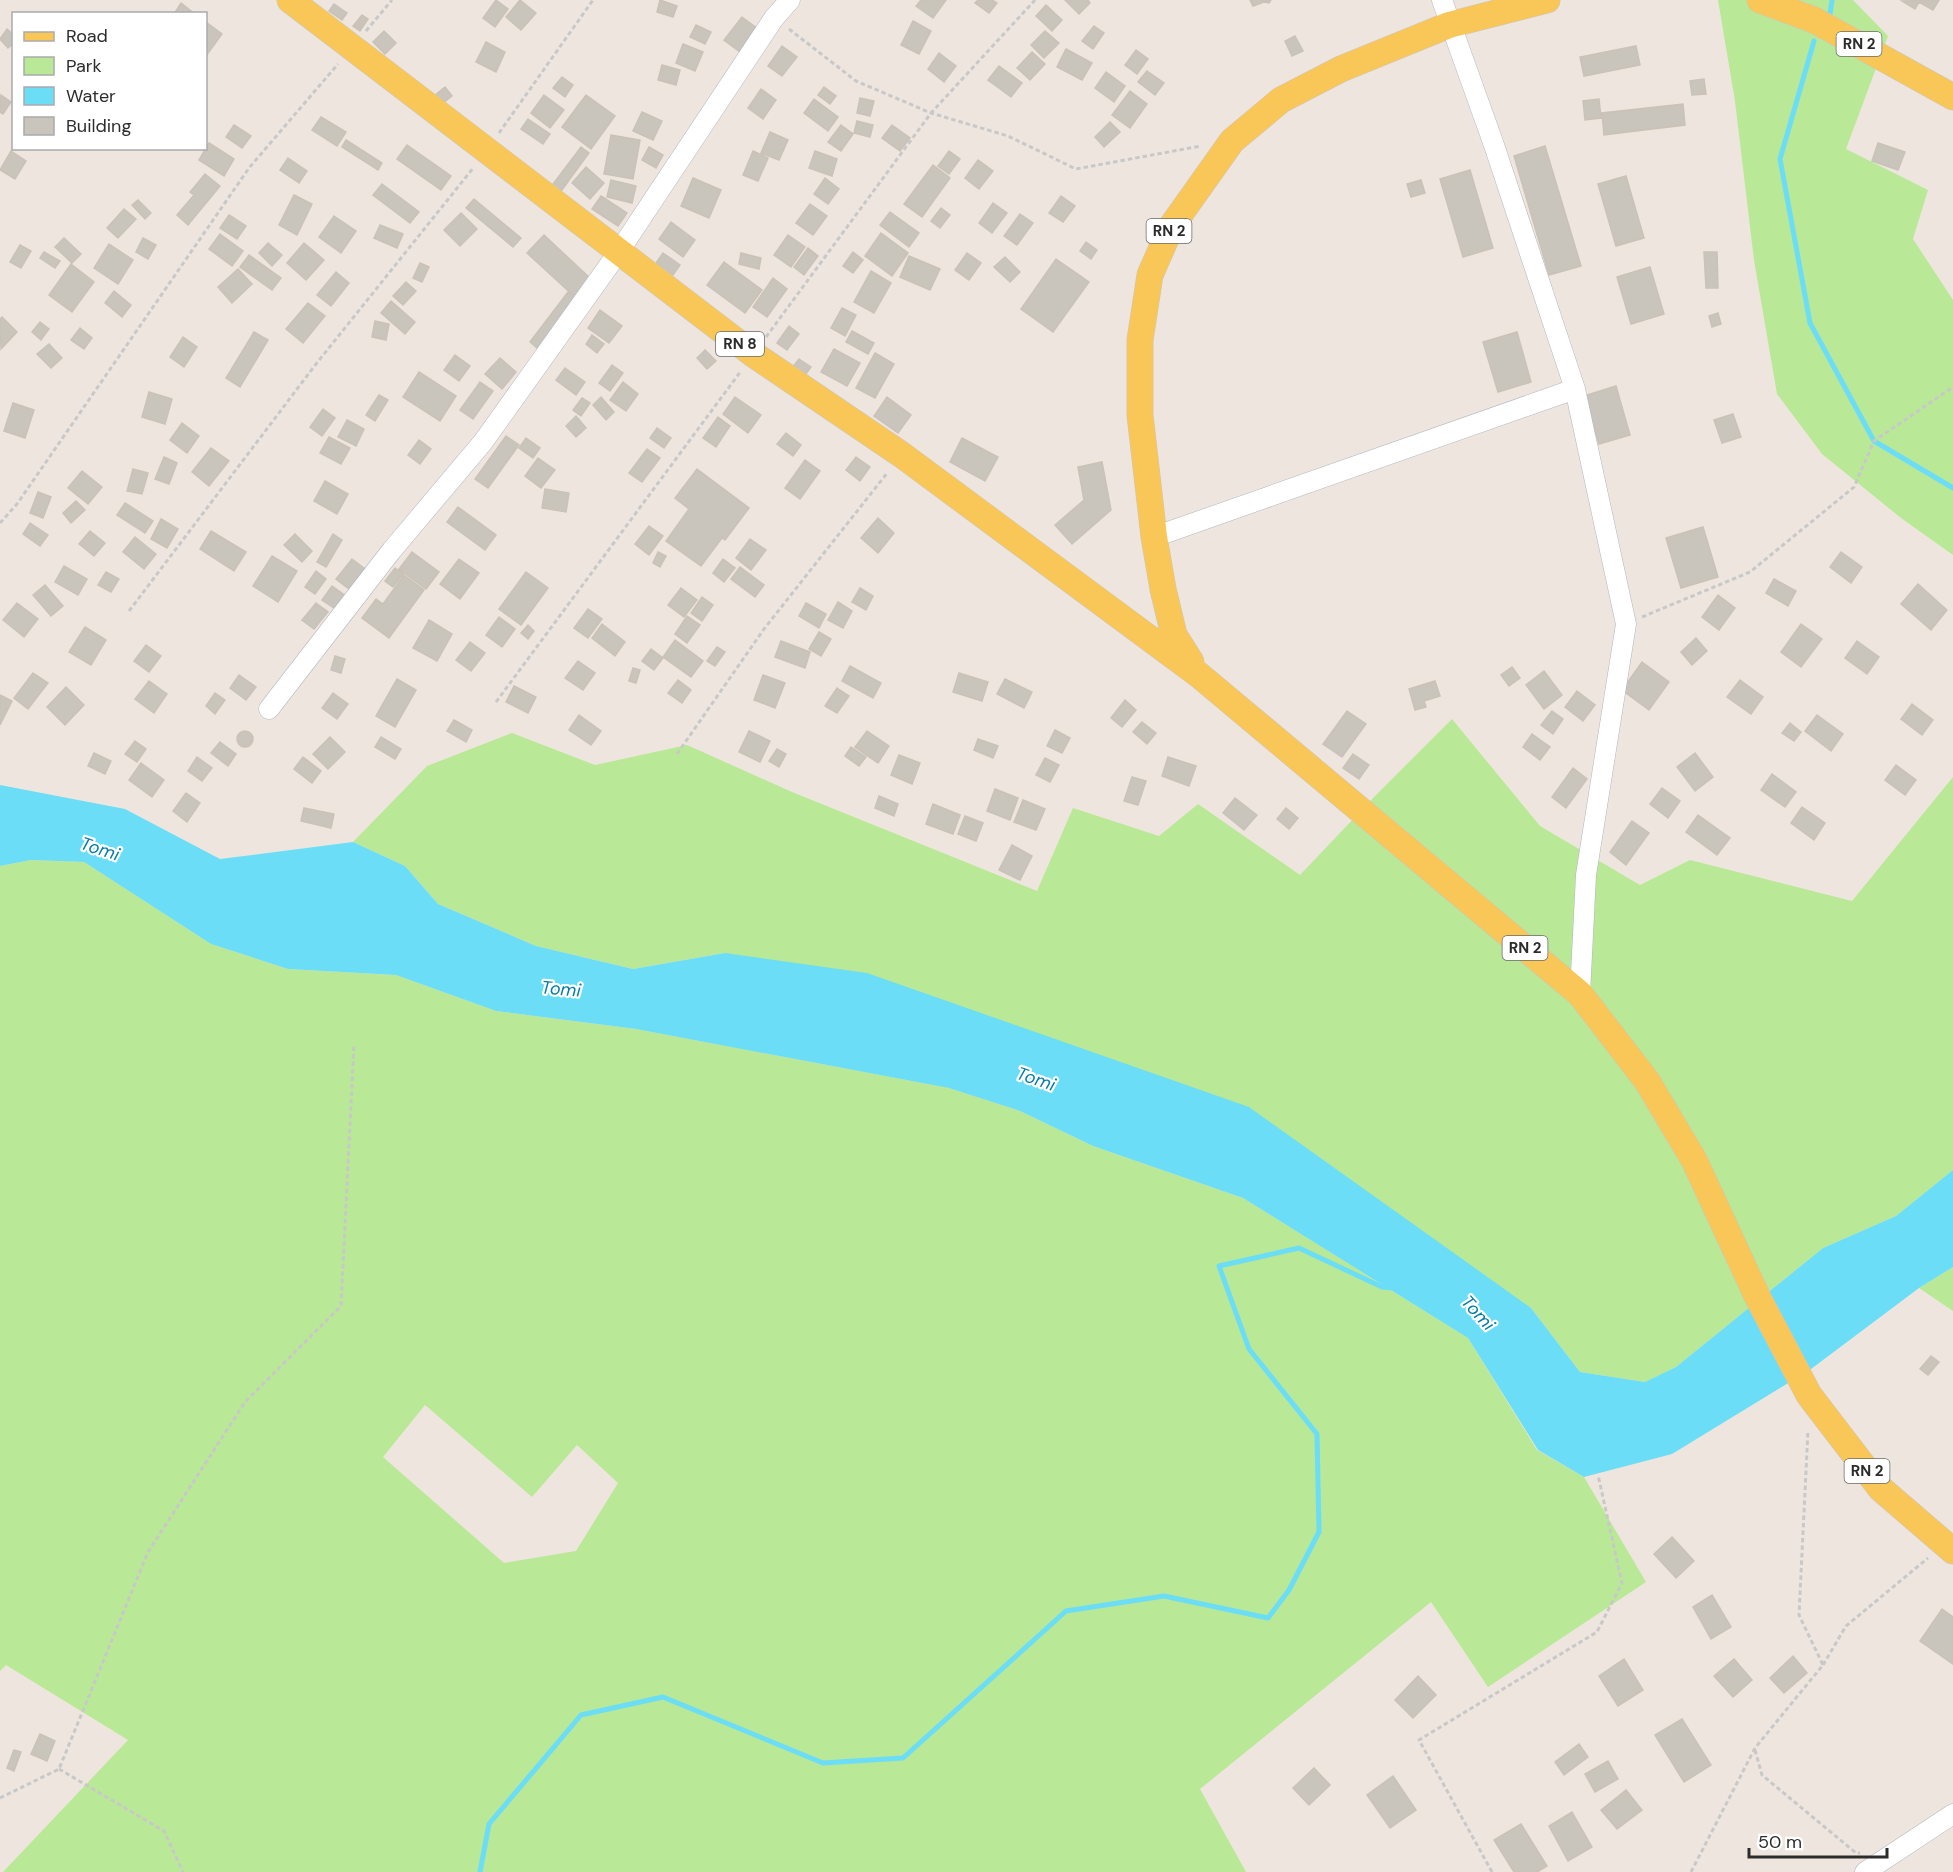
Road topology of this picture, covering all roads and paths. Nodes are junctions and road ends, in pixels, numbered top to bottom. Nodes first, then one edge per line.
1 (290, 0) edge
2 (392, 0) edge
3 (593, 0) edge
4 (790, 0) edge
5 (1442, 0) edge
6 (1547, 0) edge
7 (1760, 0) edge
8 (774, 18) junction
9 (1449, 25) junction
10 (352, 48) junction
11 (1953, 97) edge
12 (1232, 141) junction
13 (486, 151) junction
14 (620, 250) junction
15 (1953, 387) edge
16 (1575, 388) junction
17 (902, 455) junction
18 (0, 523) edge
19 (1154, 537) junction
20 (129, 611) dead end
21 (1626, 624) junction
22 (1199, 675) junction
23 (269, 709) dead end
24 (677, 754) dead end
25 (1580, 994) junction
26 (354, 1045) dead end
27 (1808, 1428) dead end
28 (1598, 1475) dead end
29 (1949, 1547) edge
30 (1823, 1665) junction
31 (1755, 1748) junction
32 (59, 1769) junction
33 (0, 1798) edge
34 (1953, 1814) edge
35 (1899, 1851) junction
36 (183, 1872) edge
37 (1492, 1872) edge
38 (1691, 1872) edge
39 (1865, 1872) edge

1 - 10 main road, RN 8
2 - 10 path
3 - 13 path
4 - 8 street
5 - 9 street
6 - 9 main road, RN 2
7 - 11 main road, RN 2
8 - 12 path
8 - 14 street
9 - 12 main road, RN 2
9 - 16 street
10 - 13 main road, RN 8
10 - 18 path
12 - 19 main road, RN 2
13 - 14 main road, RN 8
13 - 20 path
14 - 17 main road, RN 8
14 - 23 street
15 - 21 path
16 - 19 street
16 - 21 street
17 - 22 main road, RN 8
17 - 24 path
19 - 22 main road, RN 2
21 - 25 street
22 - 25 main road, RN 2
25 - 29 main road, RN 2
26 - 32 path
27 - 30 path
28 - 37 path
29 - 30 path
30 - 31 path
31 - 35 path
31 - 38 path
32 - 33 path
32 - 36 path
34 - 35 street
35 - 39 street

